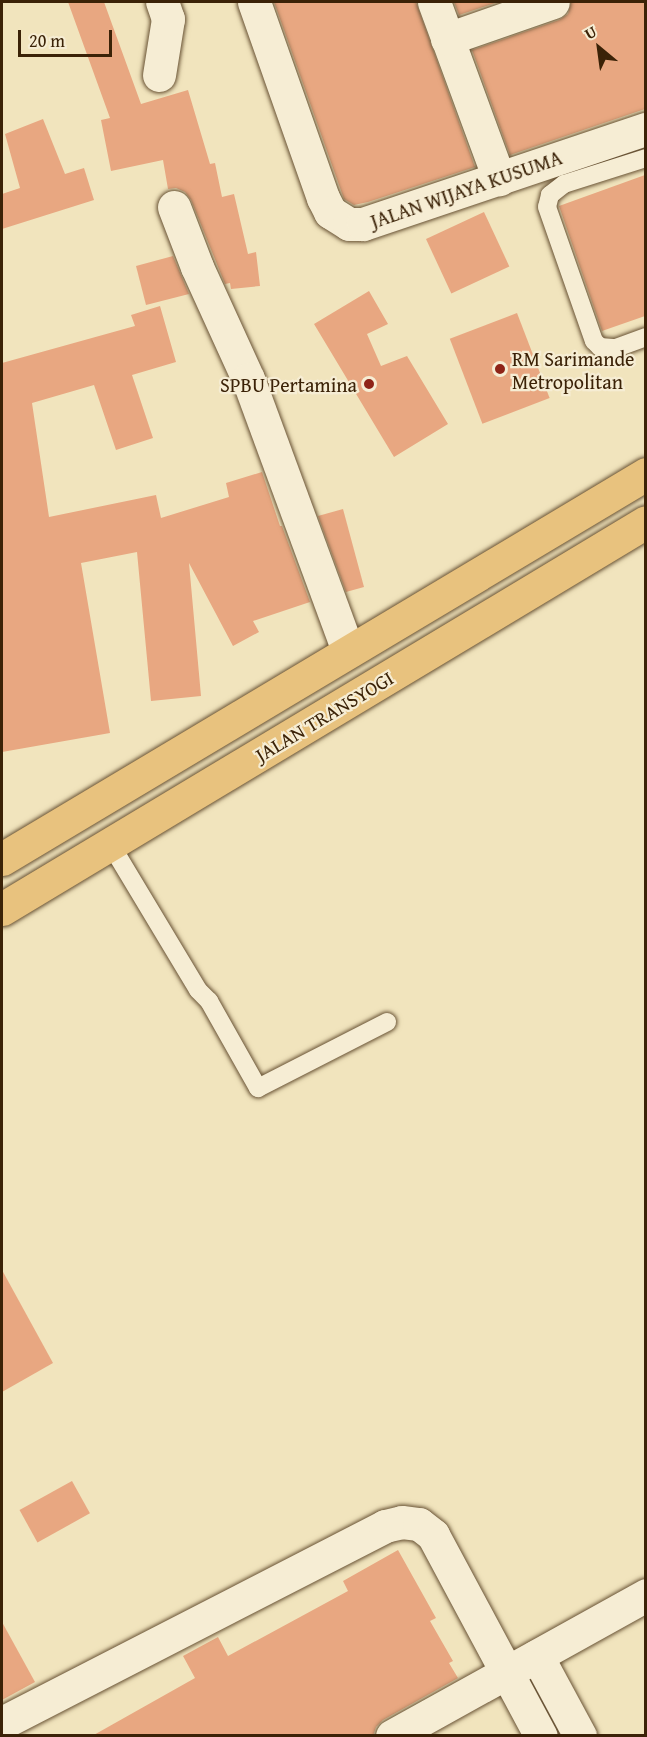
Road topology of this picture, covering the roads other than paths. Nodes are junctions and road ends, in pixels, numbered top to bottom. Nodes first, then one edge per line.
1 (162, 2) edge
2 (254, 2) edge
3 (434, 2) edge
4 (553, 2) edge
5 (447, 39) junction
6 (159, 75) dead end
7 (645, 129) edge
8 (645, 158) edge
9 (499, 179) junction
10 (174, 207) dead end
11 (645, 337) edge
12 (645, 474) edge
13 (645, 522) edge
14 (348, 651) junction
15 (111, 845) junction
16 (4, 850) edge
17 (2, 909) edge
18 (387, 1022) dead end
19 (645, 1595) edge
20 (537, 1656) junction
21 (508, 1672) junction
22 (2, 1723) edge
23 (392, 1736) edge
24 (541, 1736) edge
25 (580, 1736) edge

1 - 6 street
2 - 9 street, JALAN WIJAYA KUSUMA
3 - 5 street
4 - 5 street
5 - 9 street
7 - 9 street, JALAN WIJAYA KUSUMA
8 - 11 lane
10 - 14 street
12 - 14 highway
13 - 15 highway, JALAN TRANSYOGI
14 - 16 highway
15 - 17 highway, JALAN TRANSYOGI
15 - 18 lane
19 - 20 street
20 - 21 street
20 - 25 street
21 - 22 street
21 - 23 street
21 - 24 street

